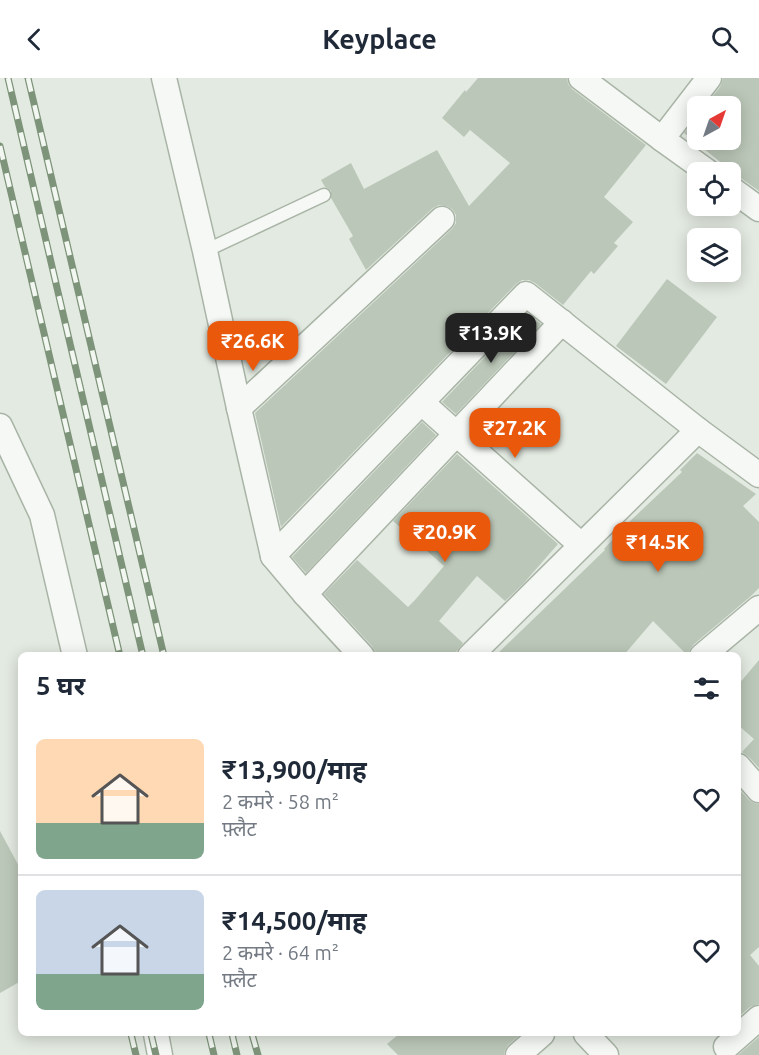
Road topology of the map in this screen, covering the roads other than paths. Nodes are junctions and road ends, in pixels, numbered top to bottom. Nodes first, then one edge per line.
1 (164, 78) edge
2 (581, 78) edge
3 (709, 78) edge
4 (662, 139) junction
5 (694, 162) edge
6 (324, 195) dead end
7 (741, 196) edge
8 (759, 209) edge
9 (442, 219) dead end
10 (205, 251) junction
11 (562, 322) junction
12 (422, 403) junction
13 (239, 408) junction
14 (0, 426) edge
15 (698, 430) junction
16 (456, 434) junction
17 (759, 475) edge
18 (581, 546) junction
19 (273, 556) junction
20 (305, 594) junction
21 (759, 608) edge
22 (74, 652) edge
23 (358, 652) edge
24 (474, 652) edge
25 (707, 652) edge
26 (741, 769) edge
27 (759, 790) edge
28 (759, 1018) edge
29 (741, 1032) edge
30 (156, 1036) edge
31 (540, 1036) edge
32 (588, 1036) edge
33 (160, 1055) edge
34 (518, 1055) edge
35 (606, 1055) edge

1 - 10 street
2 - 4 street
3 - 4 street
4 - 5 street
6 - 10 lane
7 - 8 street
9 - 13 street
10 - 13 street
11 - 12 street
11 - 15 street
11 - 16 street
12 - 16 street
12 - 19 street
13 - 19 street
14 - 22 street
15 - 17 street
15 - 18 street
16 - 18 street
16 - 20 street
18 - 24 street
19 - 20 street
20 - 23 street
21 - 25 street
26 - 27 street
28 - 29 street
30 - 33 street
31 - 34 street
32 - 35 street

